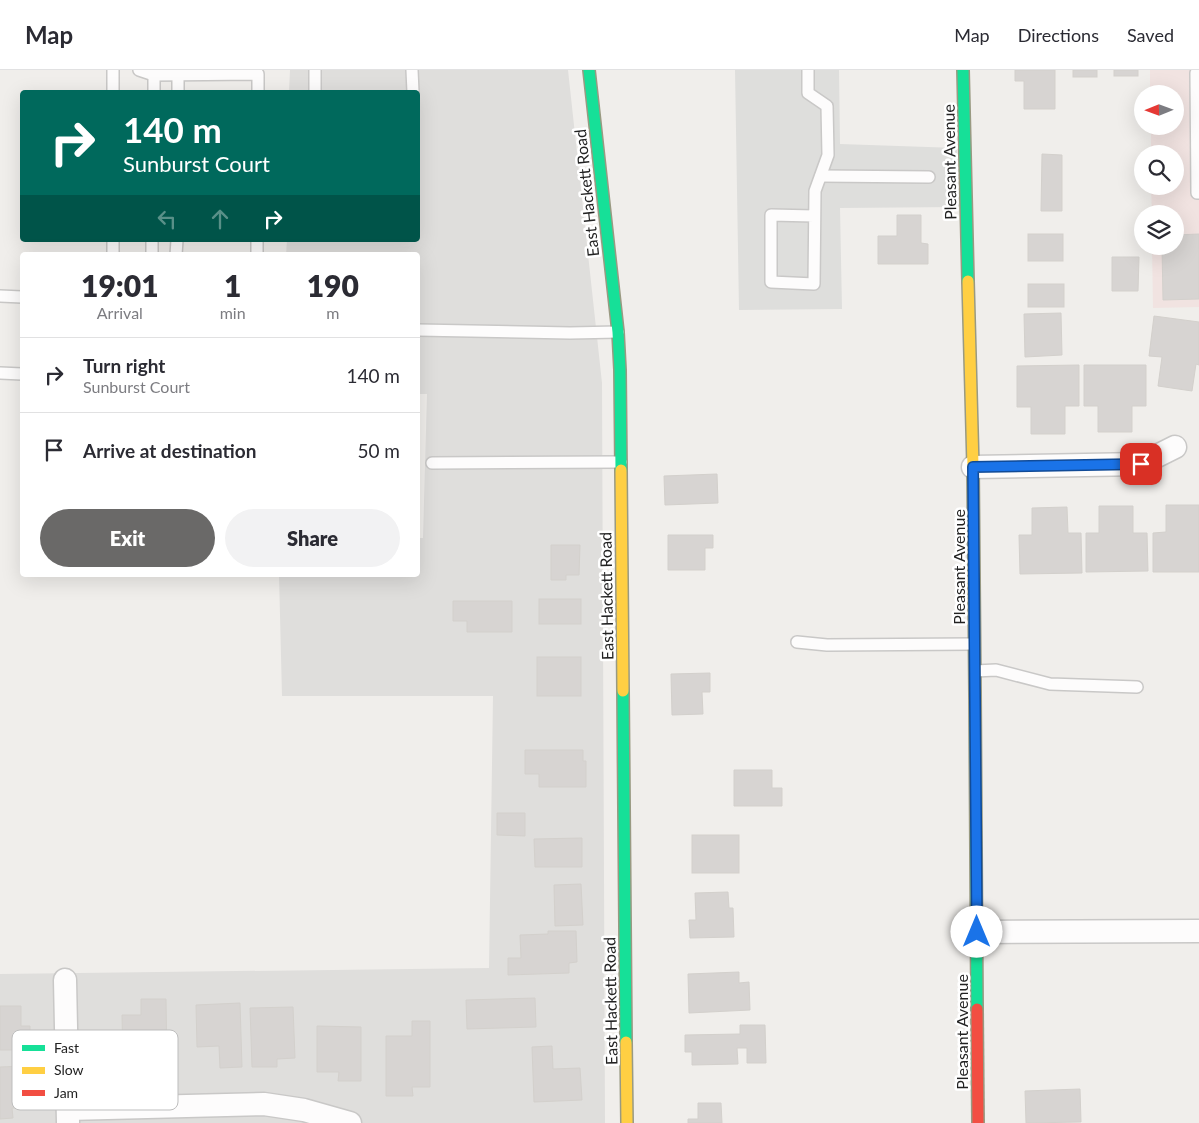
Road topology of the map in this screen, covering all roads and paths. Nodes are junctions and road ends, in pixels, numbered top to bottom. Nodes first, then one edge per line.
1 (113, 70) edge
2 (139, 70) edge
3 (315, 70) edge
4 (412, 70) edge
5 (589, 70) edge
6 (808, 70) edge
7 (963, 70) edge
8 (154, 72) edge
9 (1197, 72) edge
10 (178, 75) junction
11 (113, 90) edge
12 (154, 90) edge
13 (178, 90) edge
14 (258, 90) edge
15 (315, 90) edge
16 (413, 90) edge
17 (821, 176) junction
18 (929, 177) dead end
19 (1199, 194) edge
20 (814, 216) junction
21 (0, 296) edge
22 (20, 297) edge
23 (420, 330) edge
24 (618, 332) junction
25 (0, 373) edge
26 (20, 374) edge
27 (1175, 447) dead end
28 (432, 462) dead end
29 (621, 462) junction
30 (973, 467) junction
31 (797, 642) dead end
32 (974, 644) junction
33 (975, 671) junction
34 (1137, 687) dead end
35 (1199, 931) edge
36 (977, 932) junction
37 (65, 980) dead end
38 (66, 1030) edge
39 (178, 1109) edge
40 (166, 1110) edge
41 (68, 1116) edge
42 (350, 1123) edge
43 (627, 1123) edge
44 (978, 1123) edge

1 - 11 lane
2 - 8 lane
3 - 15 lane
4 - 16 lane
5 - 24 street, East Hackett Road
6 - 17 lane
7 - 30 street, Pleasant Avenue
8 - 10 lane
8 - 12 lane
9 - 19 lane
10 - 13 lane
10 - 14 lane
17 - 18 lane
17 - 20 lane
20 - 20 lane
21 - 22 lane
23 - 24 lane
24 - 29 street, East Hackett Road
25 - 26 lane
27 - 30 street
28 - 29 lane
29 - 43 street, East Hackett Road
30 - 32 street, Pleasant Avenue
31 - 32 lane
32 - 33 street, Pleasant Avenue
33 - 34 lane
33 - 36 street, Pleasant Avenue
35 - 36 street
36 - 44 street, Pleasant Avenue
37 - 38 street
39 - 42 street
40 - 41 street

